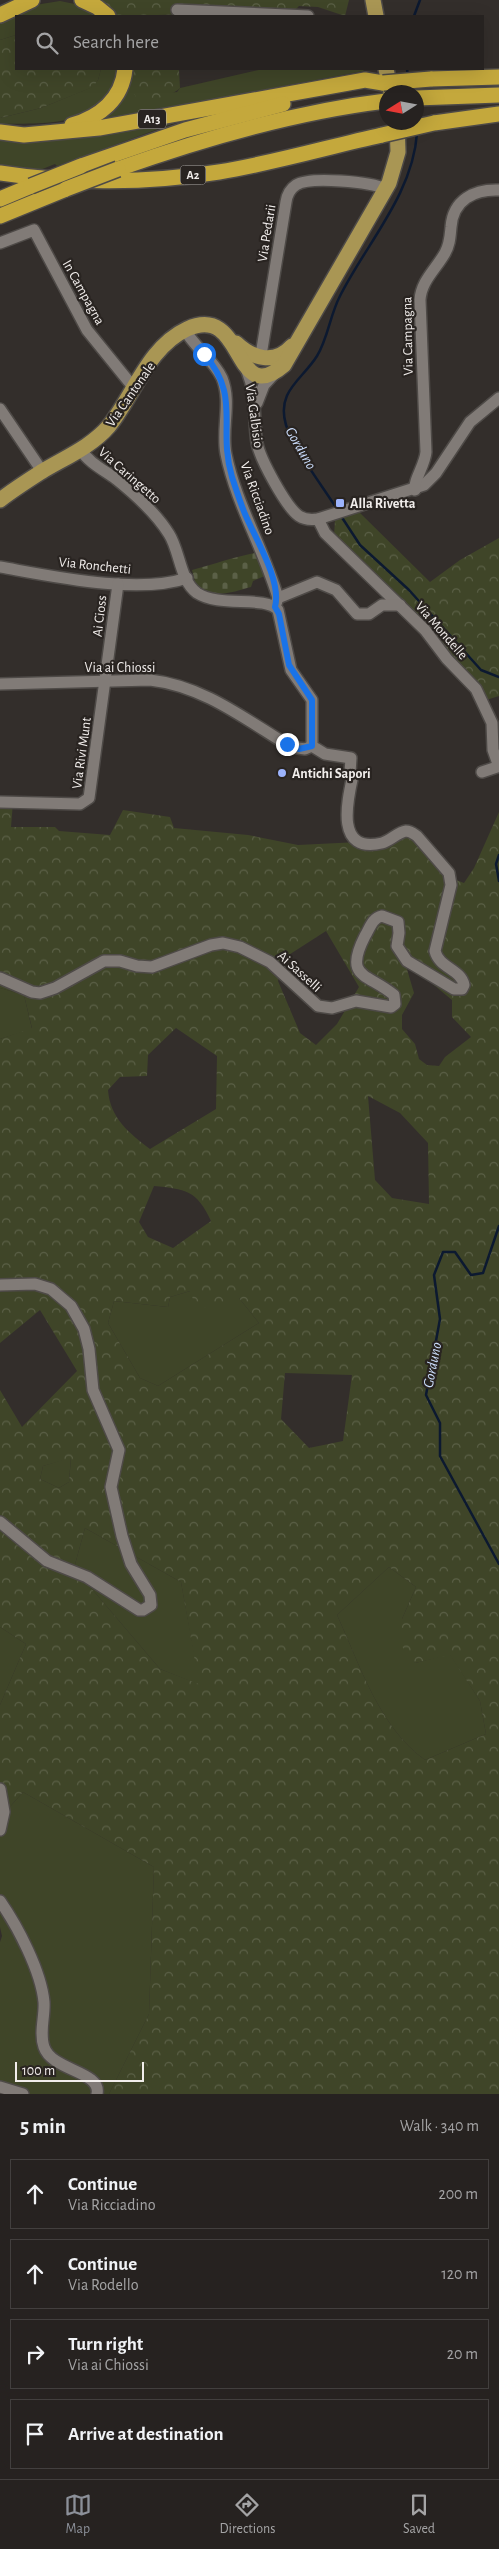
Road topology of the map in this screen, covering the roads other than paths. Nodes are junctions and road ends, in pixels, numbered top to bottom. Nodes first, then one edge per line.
1 (32, 0) edge
2 (82, 0) edge
3 (177, 10) dead end
4 (0, 15) edge
5 (107, 15) edge
6 (286, 15) edge
7 (126, 70) edge
8 (499, 77) edge
9 (387, 82) edge
10 (366, 91) junction
11 (499, 95) edge
12 (379, 98) edge
13 (424, 98) edge
14 (499, 114) edge
15 (398, 130) edge
16 (4, 132) edge
17 (0, 173) edge
18 (386, 189) junction
19 (499, 190) edge
20 (0, 199) edge
21 (0, 216) edge
22 (0, 243) edge
23 (185, 330) junction
24 (230, 337) junction
25 (293, 346) junction
26 (262, 349) dead end
27 (246, 352) junction
28 (279, 369) junction
29 (254, 383) junction
30 (134, 388) junction
31 (499, 398) edge
32 (0, 409) edge
33 (81, 450) junction
34 (42, 472) junction
35 (414, 490) junction
36 (0, 500) edge
37 (319, 518) junction
38 (0, 567) edge
39 (187, 578) junction
40 (118, 584) junction
41 (400, 605) junction
42 (278, 607) junction
43 (106, 681) junction
44 (0, 684) edge
45 (312, 746) junction
46 (482, 772) dead end
47 (0, 802) edge
48 (0, 978) edge
49 (0, 1285) edge
50 (0, 1522) edge
51 (0, 1790) edge
52 (0, 1830) edge
53 (0, 1901) edge
54 (0, 2086) edge
55 (23, 2094) edge
56 (97, 2094) edge

1 - 4 highway
2 - 5 highway
3 - 6 street
7 - 16 highway, A13
8 - 9 highway, A2, bridge
9 - 10 highway, A2
10 - 12 highway, A2
10 - 16 highway, A13
10 - 20 highway, A2, bridge
10 - 21 highway, A2, bridge
11 - 13 highway
14 - 17 highway, A2, bridge
15 - 18 main road
18 - 25 main road
18 - 26 street, Via Pedarii
19 - 35 street, Via Campagna
22 - 30 street, In Campagna
23 - 24 main road
23 - 30 main road, Via Cantonale
23 - 42 street, Via Ricciadino
24 - 27 main road
24 - 29 main road
25 - 27 main road
25 - 28 main road
25 - 29 street
27 - 29 street
28 - 29 main road, Via Galbisio
28 - 29 street, Via Galbisio
29 - 37 street, Via Galbisio
30 - 33 main road, Via Cantonale
31 - 35 street
32 - 34 street
33 - 34 main road, Via Cantonale
33 - 39 street, Via Caringetto
34 - 36 main road, Via Cantonale
35 - 37 street
37 - 41 street, Via Mondelle
38 - 40 street, Via Ronchetti
39 - 40 street, Via Ronchetti
39 - 42 street, Via Caringetto
40 - 43 street, Ai Cioss
41 - 42 street
41 - 46 street, Via Mondelle
42 - 45 street, Via Ricciadino
43 - 44 street, Via ai Chiossi
43 - 45 street, Via ai Chiossi
43 - 47 street, Via Rivi Munt
45 - 48 street, Ai Sasselli
49 - 50 street
51 - 52 street
53 - 56 street
54 - 55 street

